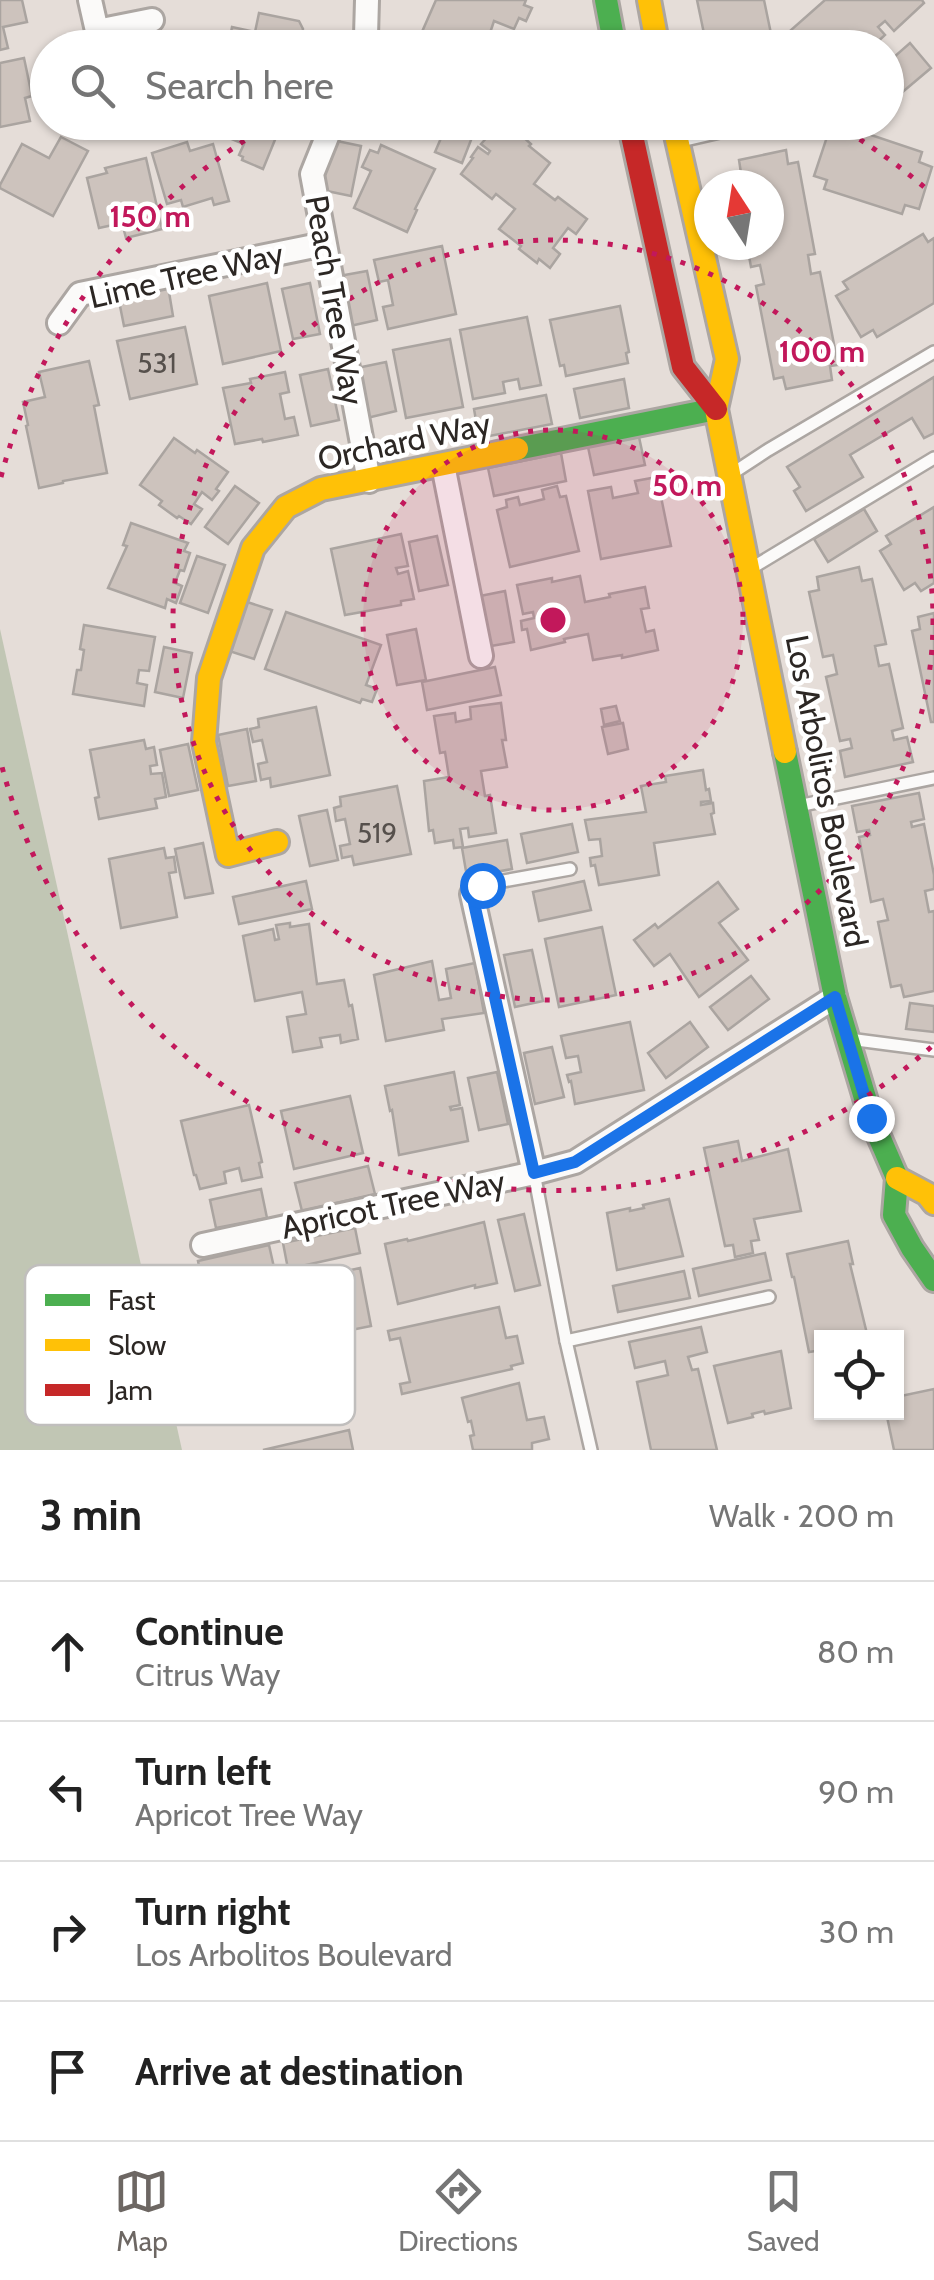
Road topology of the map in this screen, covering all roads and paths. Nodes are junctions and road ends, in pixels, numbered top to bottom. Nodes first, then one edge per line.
1 (90, 0) edge
2 (367, 0) edge
3 (606, 0) edge
4 (649, 0) edge
5 (152, 20) dead end
6 (101, 30) edge
7 (127, 30) edge
8 (366, 30) edge
9 (612, 30) edge
10 (655, 30) edge
11 (326, 140) edge
12 (633, 140) edge
13 (677, 140) edge
14 (324, 244) junction
15 (59, 323) dead end
16 (934, 352) edge
17 (716, 409) junction
18 (934, 458) edge
19 (443, 465) junction
20 (730, 476) junction
21 (369, 481) junction
22 (750, 570) junction
23 (481, 656) dead end
24 (934, 778) edge
25 (798, 806) junction
26 (278, 842) dead end
27 (570, 869) dead end
28 (472, 894) joint
29 (835, 997) junction
30 (847, 1039) junction
31 (934, 1050) edge
32 (534, 1173) junction
33 (897, 1178) junction
34 (934, 1204) edge
35 (203, 1245) dead end
36 (934, 1280) edge
37 (769, 1296) dead end
38 (566, 1341) junction
39 (591, 1450) edge

1 - 6 street
2 - 8 street
3 - 9 street
4 - 10 street
5 - 7 street
11 - 14 street, Peach Tree Way
12 - 17 street, Los Arbolitos Boulevard
13 - 17 street, Los Arbolitos Boulevard
14 - 15 street, Lime Tree Way
14 - 21 street, Peach Tree Way
16 - 20 lane
17 - 19 street, Orchard Way
17 - 20 street, Los Arbolitos Boulevard
18 - 22 lane
19 - 21 street, Orchard Way
19 - 23 street
20 - 22 street, Los Arbolitos Boulevard
21 - 26 street, Orchard Way
22 - 25 street, Los Arbolitos Boulevard
24 - 25 lane
25 - 29 street, Los Arbolitos Boulevard
27 - 28 lane
28 - 32 street
29 - 30 street, Los Arbolitos Boulevard
29 - 32 street, Apricot Tree Way
30 - 31 lane
30 - 33 street, Los Arbolitos Boulevard
32 - 35 street, Apricot Tree Way
32 - 38 lane
33 - 34 street
33 - 36 street, Los Arbolitos Boulevard
37 - 38 lane
38 - 39 lane

